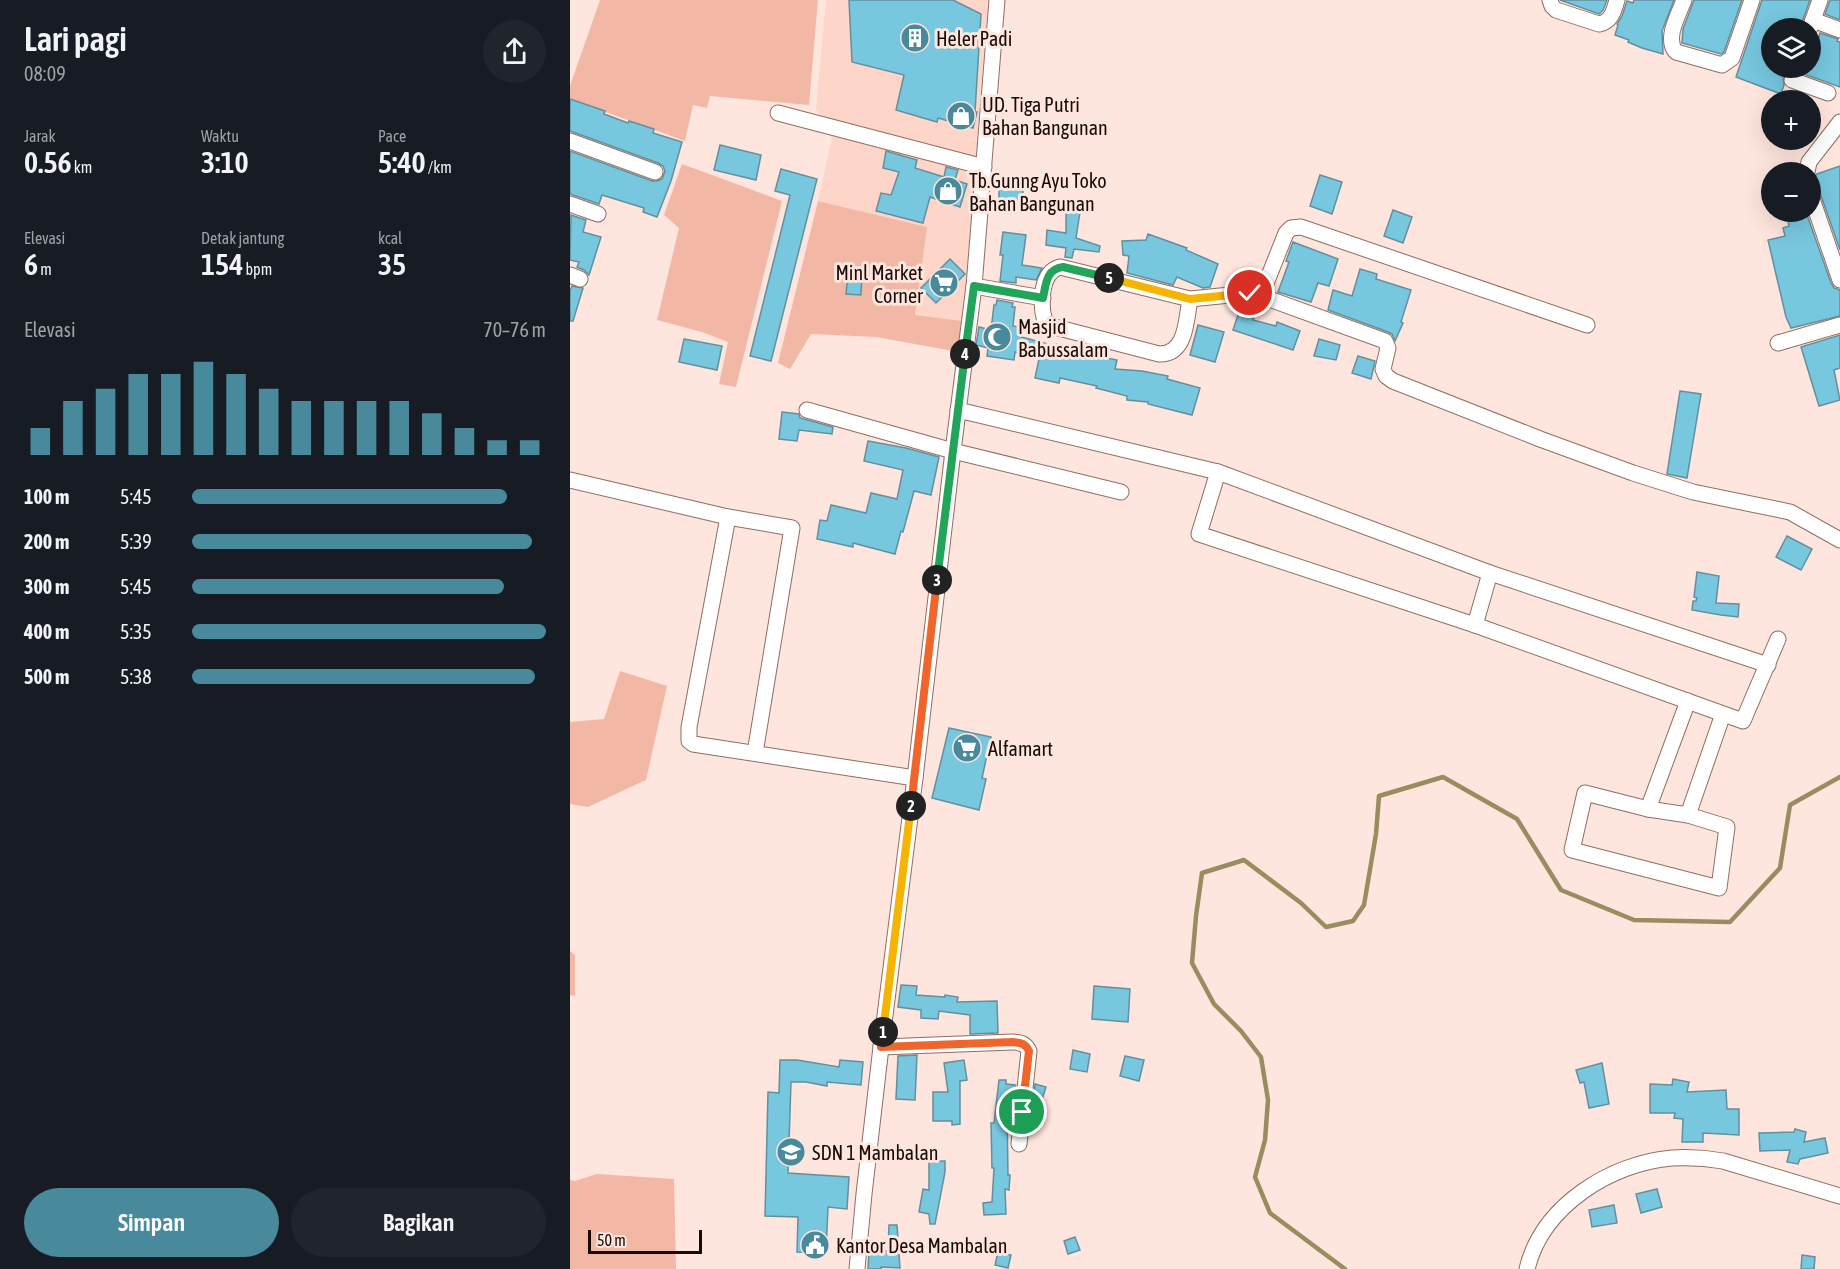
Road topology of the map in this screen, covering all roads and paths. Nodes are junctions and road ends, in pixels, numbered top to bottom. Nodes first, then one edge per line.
1 (997, 0) edge
2 (1550, 0) edge
3 (1617, 0) edge
4 (1684, 0) edge
5 (1752, 0) edge
6 (1820, 0) edge
7 (1814, 18) edge
8 (1821, 27) edge
9 (1840, 30) edge
10 (1792, 79) edge
11 (1827, 93) dead end
12 (778, 113) dead end
13 (1840, 122) edge
14 (570, 141) edge
15 (1809, 162) edge
16 (984, 167) junction
17 (655, 172) dead end
18 (570, 204) edge
19 (597, 214) dead end
20 (1820, 222) edge
21 (1840, 280) edge
22 (974, 286) junction
23 (1261, 296) junction
24 (1043, 298) junction
25 (1190, 299) junction
26 (1587, 325) dead end
27 (1840, 325) edge
28 (1778, 344) dead end
29 (807, 410) dead end
30 (958, 410) junction
31 (953, 451) junction
32 (1218, 472) junction
33 (570, 480) edge
34 (1121, 492) dead end
35 (728, 517) junction
36 (1840, 540) edge
37 (1490, 573) junction
38 (1475, 624) junction
39 (1778, 639) dead end
40 (1768, 665) junction
41 (1688, 701) junction
42 (1723, 714) junction
43 (755, 753) junction
44 (915, 778) junction
45 (1648, 809) junction
46 (1688, 815) junction
47 (881, 1047) junction
48 (1019, 1144) dead end
49 (1840, 1196) edge
50 (857, 1269) edge
51 (1527, 1269) edge

1 - 16 street
2 - 3 street
4 - 5 street
6 - 7 street
8 - 9 street
10 - 11 street
12 - 16 street
13 - 15 street
14 - 17 street
16 - 22 street
18 - 19 street
20 - 21 street
22 - 24 street
22 - 30 street
23 - 25 street
23 - 26 street
23 - 36 street
24 - 25 street
24 - 25 street
27 - 28 street
29 - 31 street
30 - 31 street
30 - 32 street
31 - 34 street
31 - 44 street
32 - 37 street
32 - 38 street
33 - 35 street
35 - 43 street
35 - 43 street
37 - 38 street
37 - 40 street
38 - 41 street
39 - 40 street
40 - 42 street
41 - 42 street
41 - 45 street
42 - 46 street
43 - 44 street
44 - 47 street
45 - 46 street
45 - 46 street
47 - 48 street
47 - 50 street
49 - 51 street

